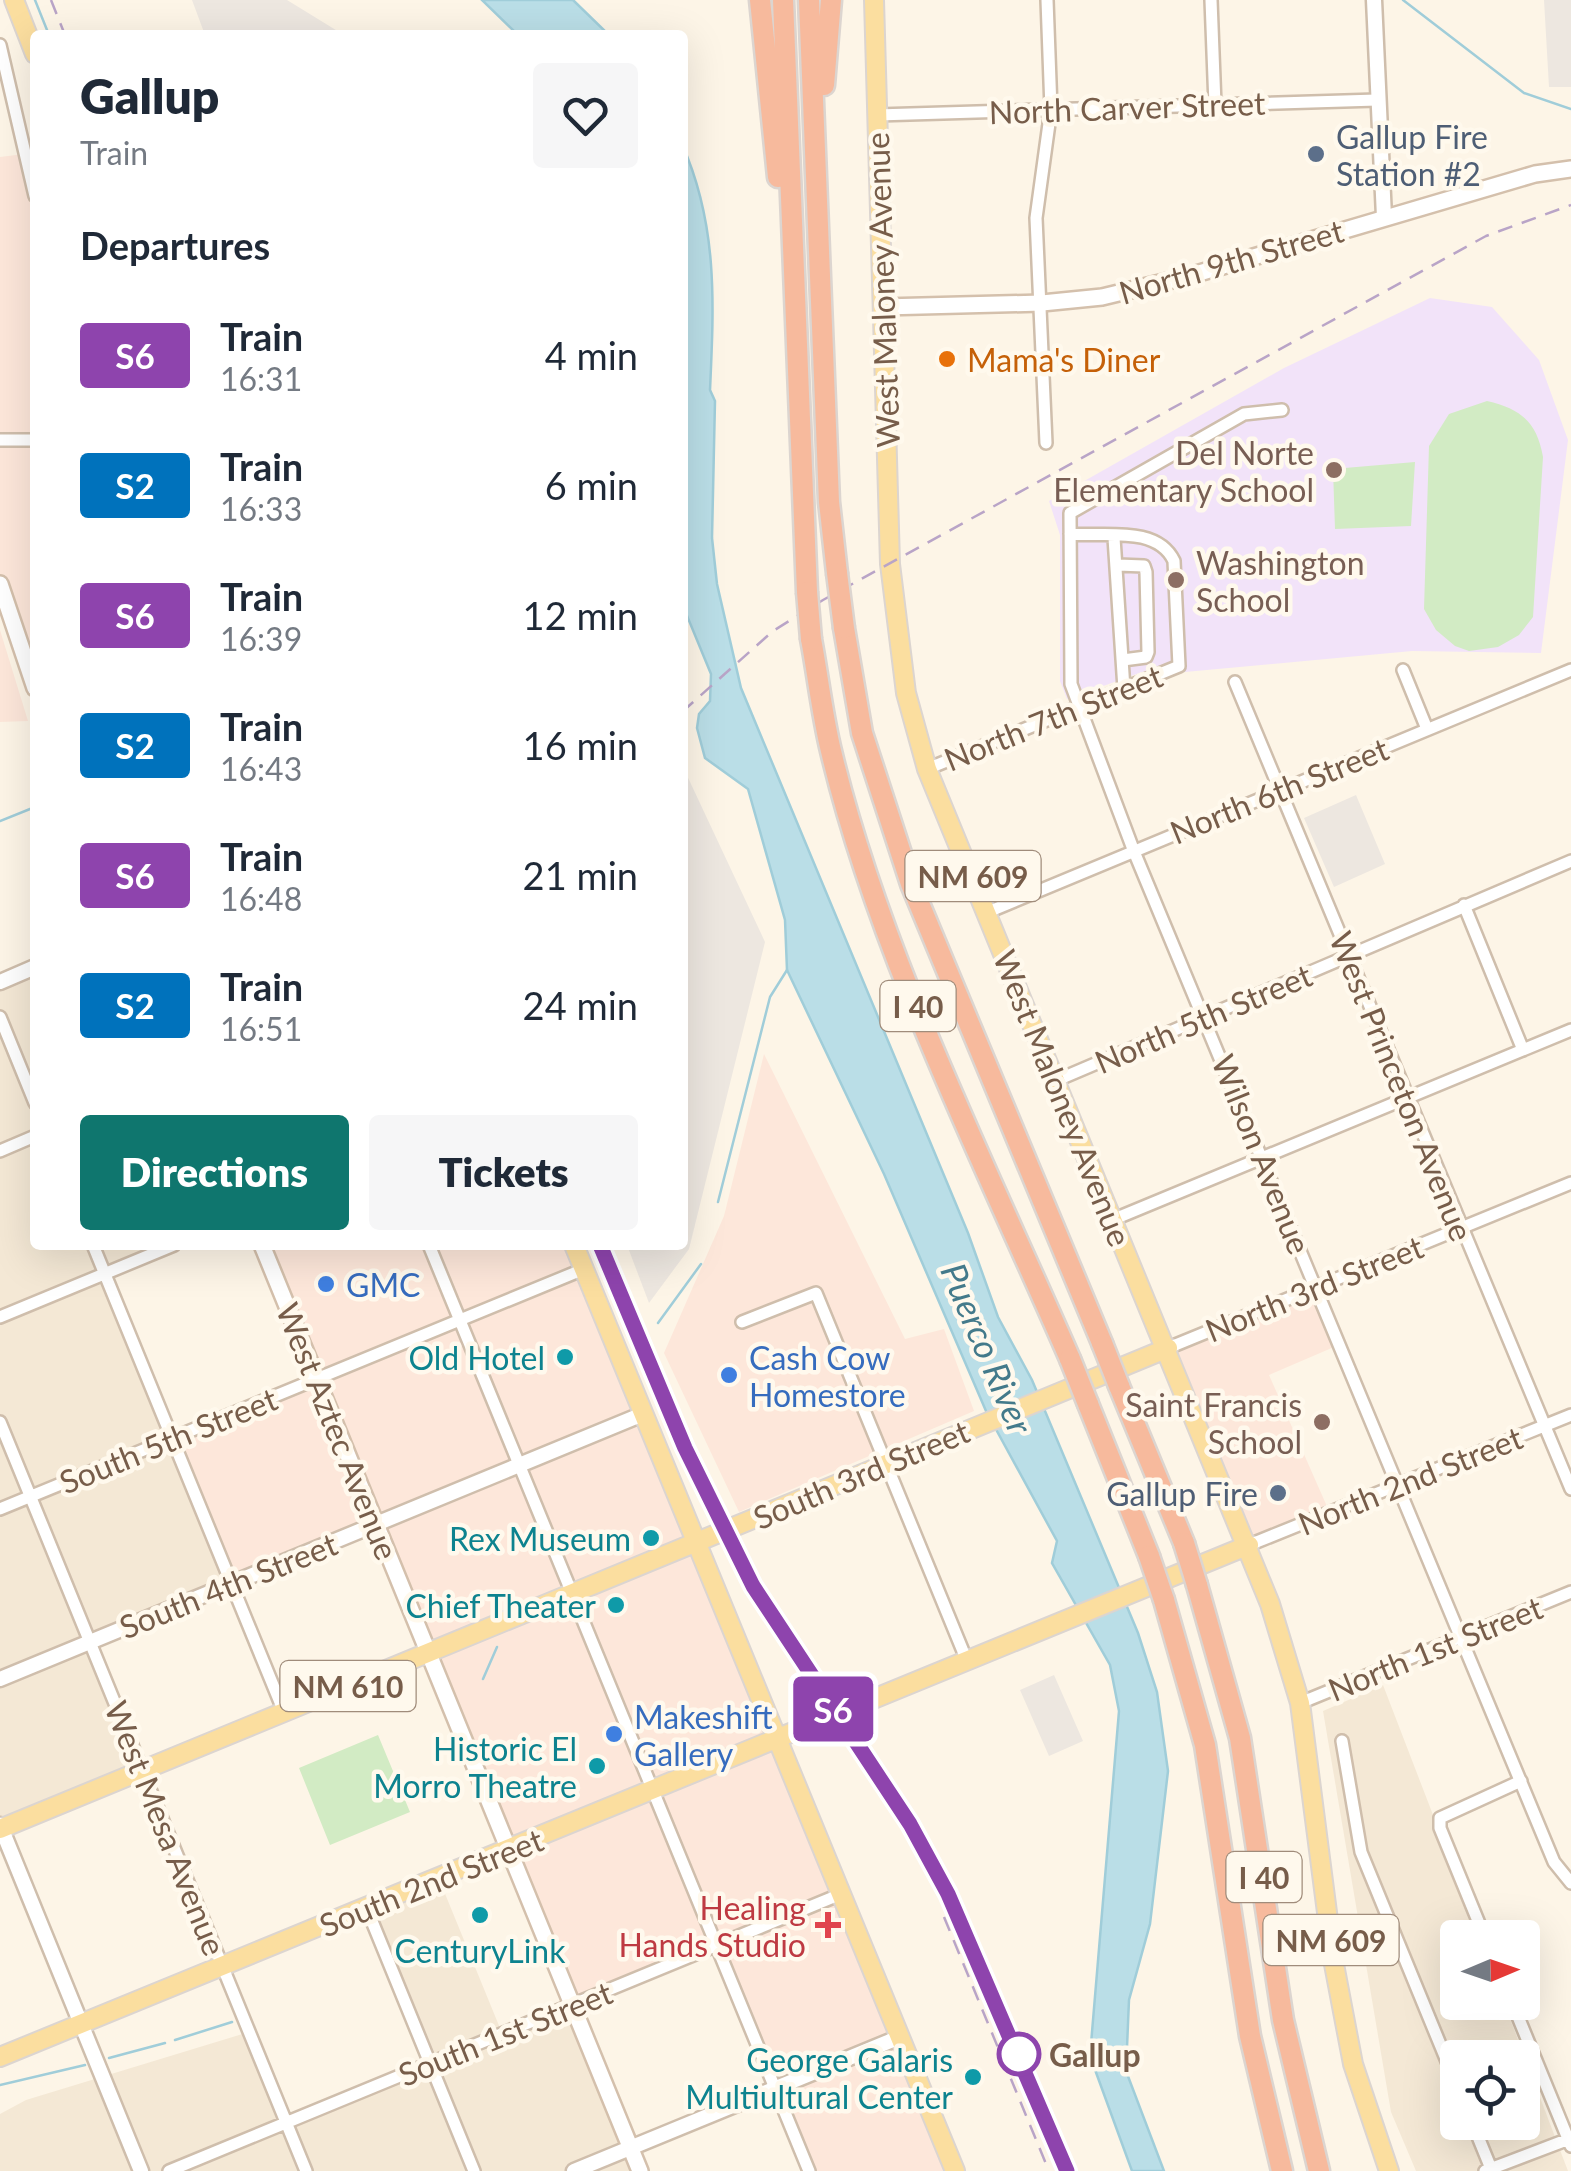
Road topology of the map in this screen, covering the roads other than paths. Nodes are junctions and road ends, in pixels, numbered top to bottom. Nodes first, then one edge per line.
1 (14, 0) edge
2 (760, 0) edge
3 (782, 0) edge
4 (809, 0) edge
5 (830, 0) edge
6 (874, 0) edge
7 (1046, 0) edge
8 (1210, 0) edge
9 (1374, 0) edge
10 (30, 41) edge
11 (0, 45) edge
12 (1377, 100) junction
13 (1215, 104) junction
14 (1051, 108) junction
15 (878, 114) junction
16 (1571, 168) edge
17 (30, 176) edge
18 (816, 216) junction
19 (1384, 217) junction
20 (1042, 304) junction
21 (884, 307) junction
22 (797, 370) junction
23 (1282, 410) dead end
24 (0, 440) edge
25 (30, 440) edge
26 (1046, 443) dead end
27 (1070, 534) junction
28 (1114, 538) junction
29 (1118, 565) junction
30 (0, 584) edge
31 (1123, 660) junction
32 (1402, 670) dead end
33 (1571, 670) edge
34 (30, 673) edge
35 (1235, 682) dead end
36 (1124, 689) junction
37 (1078, 707) junction
38 (1427, 730) junction
39 (926, 768) junction
40 (1282, 791) junction
41 (1133, 850) junction
42 (1571, 861) edge
43 (1464, 905) junction
44 (988, 912) junction
45 (1349, 955) junction
46 (30, 969) edge
47 (0, 982) edge
48 (1205, 1016) junction
49 (0, 1017) edge
50 (1571, 1030) edge
51 (1524, 1050) junction
52 (1055, 1080) junction
53 (30, 1091) edge
54 (1408, 1099) junction
55 (30, 1138) edge
56 (0, 1151) edge
57 (1264, 1158) junction
58 (1571, 1183) edge
59 (1112, 1220) junction
60 (1460, 1228) junction
61 (95, 1250) edge
62 (162, 1250) edge
63 (264, 1250) edge
64 (431, 1250) edge
65 (576, 1250) edge
66 (584, 1268) junction
67 (105, 1274) junction
68 (1317, 1289) junction
69 (0, 1317) edge
70 (460, 1318) junction
71 (742, 1322) dead end
72 (1168, 1348) junction
73 (316, 1379) junction
74 (643, 1414) junction
75 (1571, 1415) edge
76 (0, 1422) edge
77 (1545, 1426) junction
78 (172, 1438) junction
79 (886, 1464) junction
80 (519, 1465) junction
81 (1398, 1482) junction
82 (1571, 1489) edge
83 (30, 1496) junction
84 (0, 1509) edge
85 (376, 1524) junction
86 (696, 1542) junction
87 (1248, 1545) junction
88 (232, 1584) junction
89 (571, 1592) junction
90 (1571, 1592) edge
91 (1463, 1636) junction
92 (90, 1642) junction
93 (428, 1652) junction
94 (966, 1662) junction
95 (0, 1679) edge
96 (1300, 1703) junction
97 (284, 1712) junction
98 (776, 1740) junction
99 (1342, 1741) dead end
100 (142, 1770) junction
101 (1521, 1781) junction
102 (652, 1790) junction
103 (0, 1827) edge
104 (509, 1850) junction
105 (1571, 1883) edge
106 (841, 1894) junction
107 (366, 1909) junction
108 (1478, 1920) edge
109 (716, 1946) junction
110 (223, 1968) junction
111 (572, 2005) junction
112 (1519, 2020) edge
113 (82, 2026) junction
114 (900, 2037) junction
115 (1440, 2044) edge
116 (0, 2057) edge
117 (430, 2064) junction
118 (775, 2088) junction
119 (286, 2123) junction
120 (1479, 2140) edge
121 (1570, 2142) edge
122 (631, 2148) junction
123 (1490, 2170) edge
124 (141, 2171) edge
125 (169, 2171) edge
126 (306, 2171) edge
127 (474, 2171) edge
128 (574, 2171) edge
129 (640, 2171) edge
130 (809, 2171) edge
131 (954, 2171) edge
132 (1282, 2171) edge
133 (1319, 2171) edge
134 (1389, 2171) edge

1 - 10 main road
2 - 22 highway
3 - 22 highway, I 40
4 - 18 highway, I 40
5 - 18 highway
6 - 15 main road, West Maloney Avenue / NM 609
7 - 14 street
8 - 13 street
9 - 12 street
11 - 17 street
12 - 13 street, North Carver Street
12 - 19 street
13 - 14 street, North Carver Street
14 - 15 street, North Carver Street
14 - 20 street
15 - 21 main road, West Maloney Avenue / NM 609
16 - 19 main road, North 9th Street
18 - 133 highway, I 40, bridge
19 - 20 main road, North 9th Street
20 - 21 main road, North 9th Street
20 - 26 street
21 - 39 main road, West Maloney Avenue / NM 609
22 - 132 highway, I 40, bridge
23 - 27 street, Wilson Avenue
24 - 25 street
27 - 28 street
27 - 37 street, Wilson Avenue
28 - 29 street
28 - 36 street, North 7th Street
29 - 31 street
29 - 31 street
30 - 34 main road
31 - 36 street
32 - 38 street
33 - 38 street, North 6th Street
35 - 40 street, West Princeton Avenue
36 - 37 street, North 7th Street
37 - 39 street, North 7th Street
37 - 41 street, Wilson Avenue
38 - 40 street, North 6th Street
39 - 44 main road, West Maloney Avenue / NM 609
40 - 41 street, North 6th Street
40 - 45 street, West Princeton Avenue
41 - 44 street, North 6th Street
41 - 48 street, Wilson Avenue
42 - 43 street, North 5th Street
43 - 45 street, North 5th Street
43 - 51 street
44 - 52 main road, West Maloney Avenue / NM 609
45 - 48 street, North 5th Street
45 - 54 street, West Princeton Avenue
46 - 47 street
48 - 52 street, North 5th Street
48 - 57 street, Wilson Avenue
49 - 53 street
50 - 51 street
51 - 54 street
52 - 59 main road, West Maloney Avenue / NM 609
54 - 57 street
54 - 60 street, West Princeton Avenue
55 - 56 street
57 - 59 street
57 - 68 street, Wilson Avenue
58 - 60 street, North 3rd Street
59 - 72 main road, West Maloney Avenue / NM 609
60 - 68 street, North 3rd Street
60 - 77 street, West Princeton Avenue
61 - 67 street
62 - 67 street
63 - 73 main road, West Aztec Avenue
64 - 70 street
65 - 66 main road
66 - 70 street, South 5th Street
66 - 74 main road
67 - 69 street
67 - 78 street
68 - 72 street, North 3rd Street
68 - 81 street, Wilson Avenue
70 - 73 street, South 5th Street
70 - 80 street
71 - 79 street
72 - 79 main road, South 3rd Street / NM 610
72 - 87 main road, West Maloney Avenue / NM 609
73 - 78 street, South 5th Street
73 - 85 main road, West Aztec Avenue
74 - 80 street, South 4th Street
74 - 86 main road
75 - 77 street, North 2nd Street
76 - 83 street, West Mesa Avenue
77 - 81 street, North 2nd Street
77 - 82 street, West Princeton Avenue
78 - 83 street, South 5th Street
78 - 88 street
79 - 86 main road, South 3rd Street / NM 610
79 - 94 street
80 - 85 street, South 4th Street
80 - 89 street
81 - 87 street, North 2nd Street
81 - 91 street, Wilson Avenue
83 - 84 street
83 - 92 street, West Mesa Avenue
85 - 88 street, South 4th Street
85 - 93 main road, West Aztec Avenue
86 - 89 main road, South 3rd Street / NM 610
86 - 98 main road
87 - 94 main road, South 2nd Street
87 - 96 main road, West Maloney Avenue / NM 609
88 - 92 street, South 4th Street
88 - 97 street
89 - 93 main road, South 3rd Street / NM 610
89 - 102 street
90 - 91 street, North 1st Street
91 - 96 street, North 1st Street
91 - 101 street, Wilson Avenue
92 - 95 street
92 - 100 street, West Mesa Avenue
93 - 97 main road, South 3rd Street / NM 610
93 - 104 main road, West Aztec Avenue
94 - 98 main road, South 2nd Street
96 - 134 main road, NM 609
97 - 100 main road, South 3rd Street / NM 610
98 - 102 main road, South 2nd Street
98 - 106 main road
99 - 115 street
100 - 103 main road, South 3rd Street / NM 610
100 - 110 street, West Mesa Avenue
101 - 105 street, Wilson Avenue
101 - 108 street
102 - 104 main road, South 2nd Street
102 - 109 street
103 - 113 street
104 - 107 main road, South 2nd Street
104 - 111 main road, West Aztec Avenue
106 - 109 street, South 1st Street
106 - 114 main road
107 - 110 main road, South 2nd Street
107 - 117 street
109 - 111 street, South 1st Street
109 - 118 street
110 - 113 main road, South 2nd Street
110 - 119 street, West Mesa Avenue
111 - 117 street, South 1st Street
111 - 122 main road, West Aztec Avenue
112 - 121 street
113 - 116 main road, South 2nd Street
113 - 124 street
114 - 118 street
114 - 131 main road
117 - 119 street, South 1st Street
117 - 127 street
118 - 122 street
118 - 130 street
119 - 125 street, South 1st Street
119 - 126 street, West Mesa Avenue
120 - 123 street
121 - 123 street
122 - 128 street
122 - 129 main road, West Aztec Avenue

